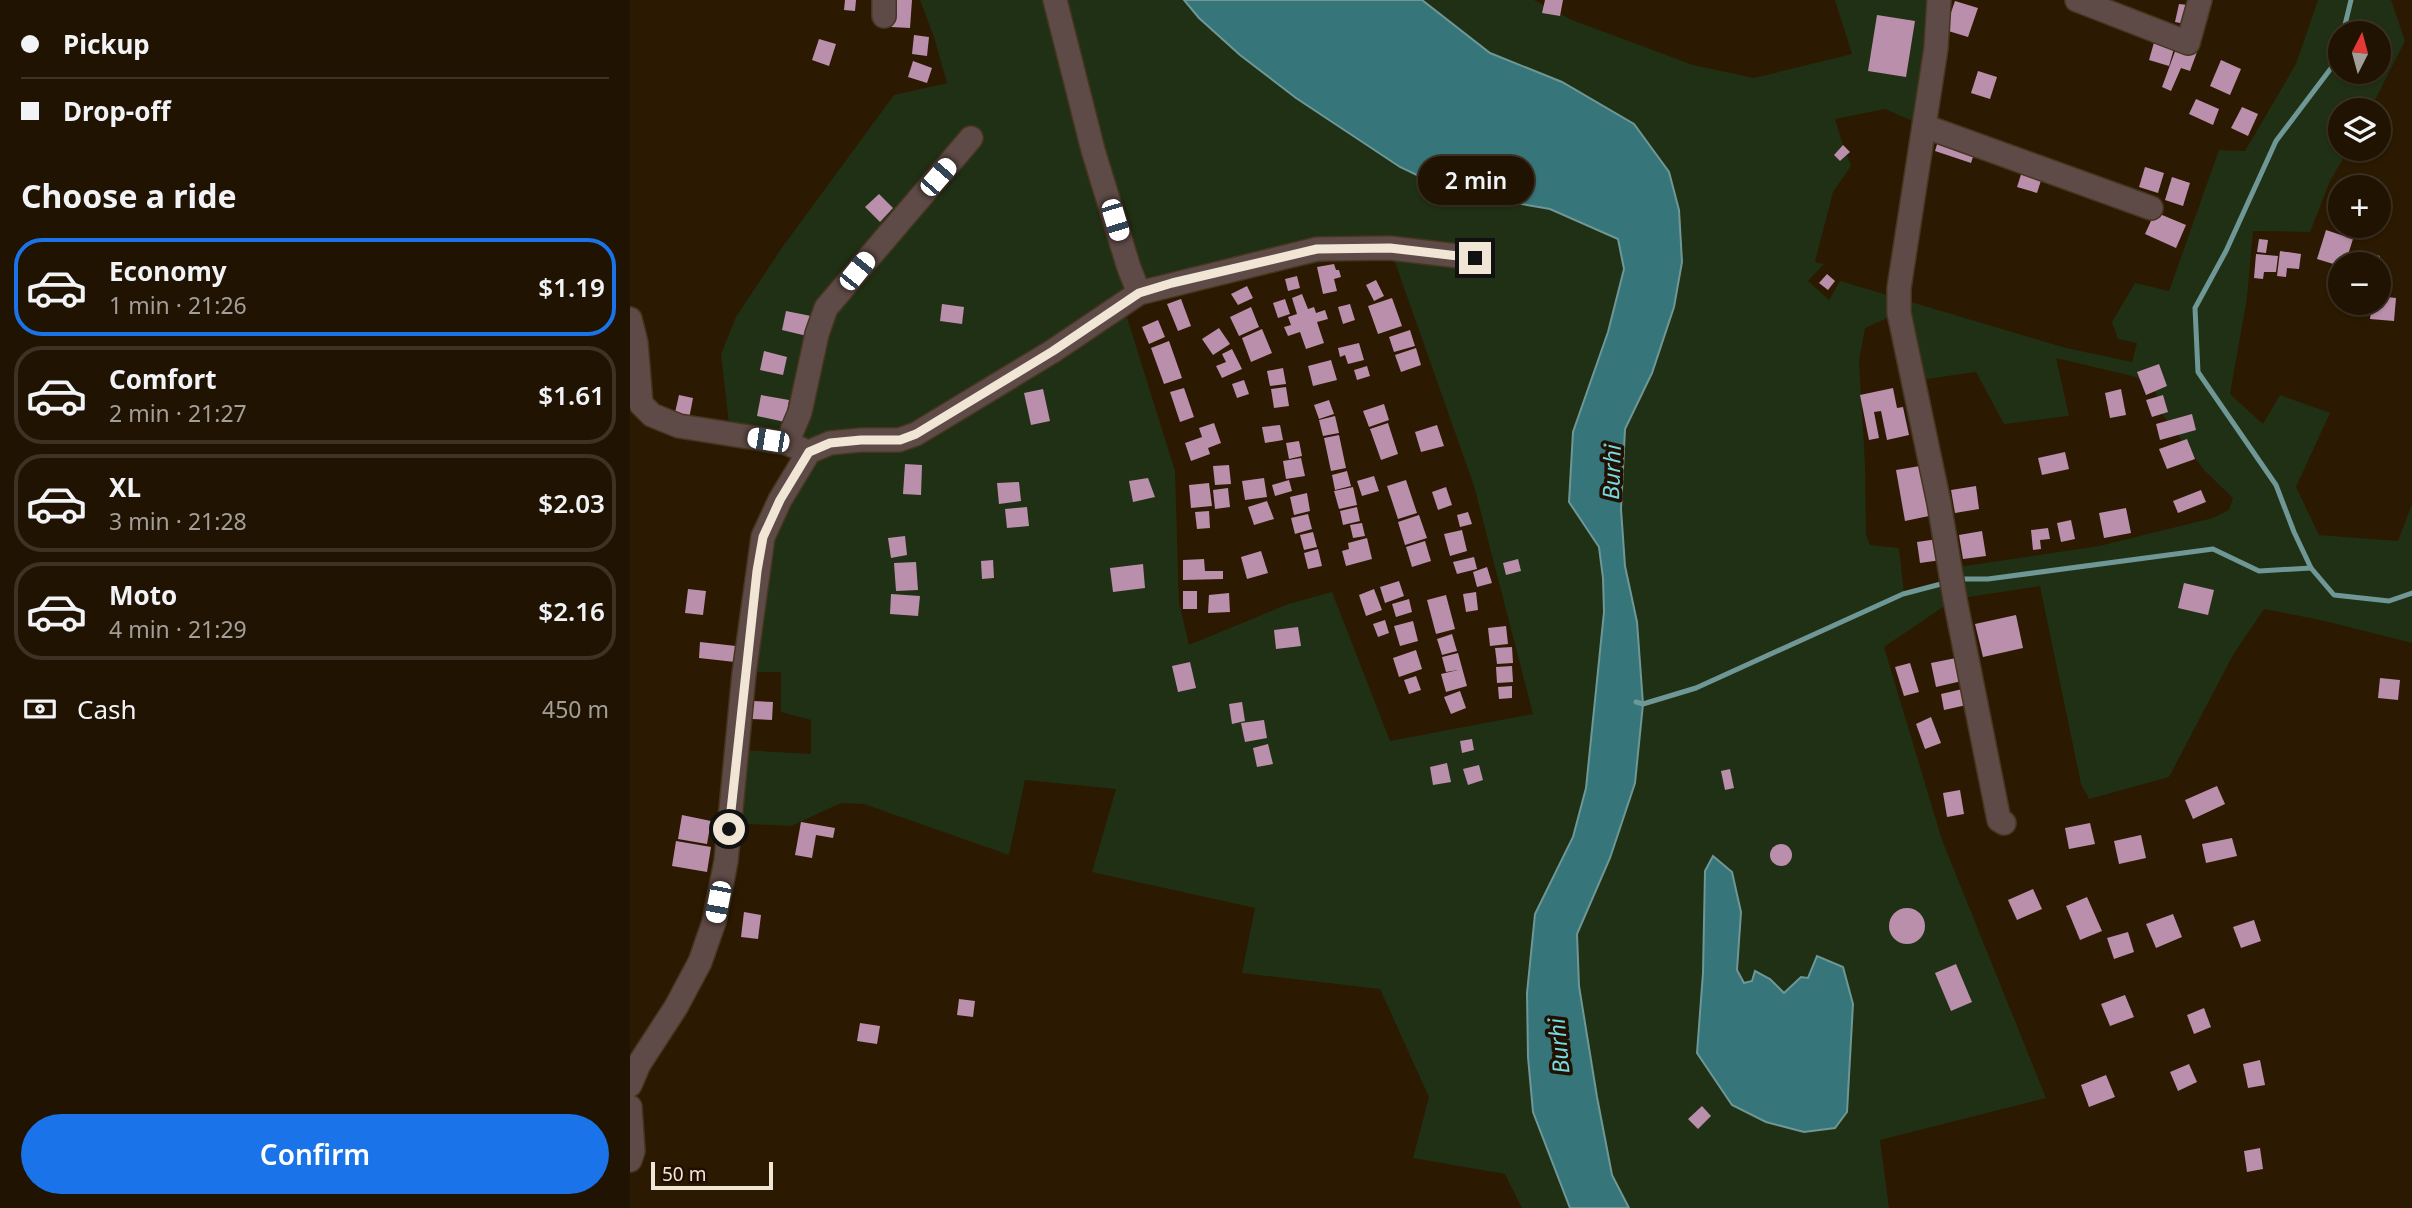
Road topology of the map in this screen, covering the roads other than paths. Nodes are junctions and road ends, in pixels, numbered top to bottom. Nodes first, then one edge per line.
1 (1055, 0) edge
2 (1939, 0) edge
3 (2077, 0) edge
4 (2200, 0) edge
5 (1924, 126) junction
6 (971, 138) dead end
7 (2151, 208) dead end
8 (1475, 258) dead end
9 (1139, 293) junction
10 (630, 319) edge
11 (787, 443) junction
12 (809, 452) junction
13 (2004, 823) dead end
14 (630, 1085) edge
15 (630, 1107) edge
16 (630, 1160) edge

1 - 9 street
2 - 5 street
3 - 4 street
5 - 7 street
5 - 13 street
6 - 11 street
8 - 9 street
9 - 12 street
10 - 11 street
11 - 12 street
12 - 14 street
15 - 16 street

